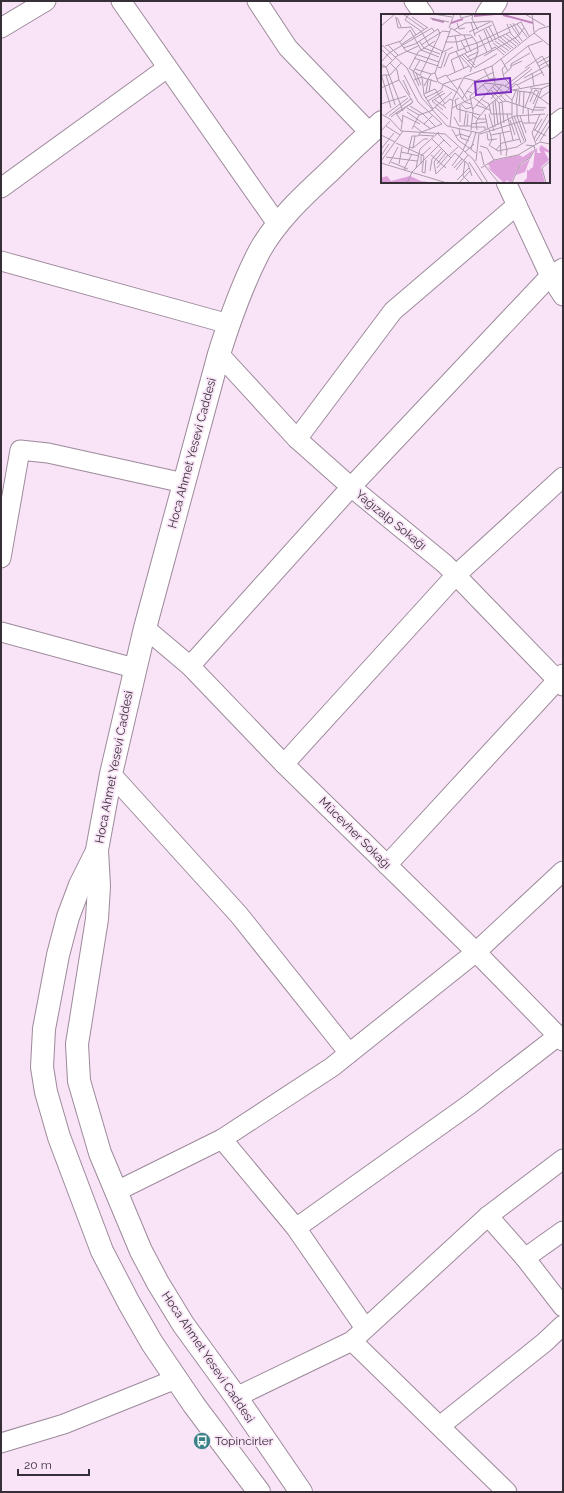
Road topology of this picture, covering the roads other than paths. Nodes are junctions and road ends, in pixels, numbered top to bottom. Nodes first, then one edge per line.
1 (46, 1) edge
2 (121, 1) edge
3 (257, 1) edge
4 (414, 1) edge
5 (496, 1) edge
6 (423, 14) edge
7 (488, 14) edge
8 (1, 28) edge
9 (167, 68) junction
10 (563, 118) edge
11 (376, 127) edge
12 (550, 128) edge
13 (506, 183) edge
14 (1, 188) edge
15 (517, 205) junction
16 (278, 225) junction
17 (1, 261) edge
18 (557, 272) edge
19 (563, 296) edge
20 (229, 324) junction
21 (219, 354) junction
22 (297, 439) junction
23 (563, 477) edge
24 (184, 483) junction
25 (351, 487) junction
26 (1, 558) edge
27 (456, 575) junction
28 (145, 628) junction
29 (1, 632) edge
30 (190, 666) junction
31 (134, 668) junction
32 (561, 680) edge
33 (284, 764) junction
34 (111, 774) junction
35 (97, 850) junction
36 (387, 865) junction
37 (563, 871) edge
38 (476, 952) junction
39 (560, 1038) edge
40 (349, 1053) junction
41 (222, 1139) junction
42 (563, 1159) edge
43 (115, 1192) junction
44 (488, 1216) junction
45 (296, 1228) junction
46 (563, 1231) edge
47 (525, 1258) junction
48 (563, 1307) edge
49 (563, 1326) edge
50 (358, 1335) junction
51 (176, 1379) junction
52 (236, 1396) junction
53 (440, 1426) junction
54 (1, 1443) edge
55 (259, 1492) edge
56 (301, 1492) edge
57 (507, 1492) edge

1 - 8 street
2 - 9 street
3 - 11 street
4 - 6 street
5 - 7 main road
9 - 14 street
9 - 16 street
10 - 12 street
11 - 16 main road, Hoca Ahmet Yesevi Caddesi
13 - 15 street
15 - 18 street
15 - 22 street
16 - 20 main road, Hoca Ahmet Yesevi Caddesi
17 - 20 street
18 - 19 street
18 - 25 street
20 - 21 main road, Hoca Ahmet Yesevi Caddesi
21 - 22 street, Yağızalp Sokağı
21 - 24 main road, Hoca Ahmet Yesevi Caddesi
22 - 25 street, Yağızalp Sokağı
23 - 27 street
24 - 26 street
24 - 28 main road, Hoca Ahmet Yesevi Caddesi
25 - 27 street, Yağızalp Sokağı
25 - 30 street
27 - 32 street, Yağızalp Sokağı
27 - 33 street
28 - 30 street, Mücevher Sokağı
28 - 31 main road, Hoca Ahmet Yesevi Caddesi
29 - 31 street
30 - 33 street, Mücevher Sokağı
31 - 34 main road, Hoca Ahmet Yesevi Caddesi
32 - 36 street
33 - 36 street, Mücevher Sokağı
34 - 35 main road, Hoca Ahmet Yesevi Caddesi
34 - 40 street
35 - 43 main road, Hoca Ahmet Yesevi Caddesi
35 - 51 main road
36 - 38 street, Mücevher Sokağı
37 - 38 street
38 - 39 street, Mücevher Sokağı
38 - 40 street
39 - 45 street
40 - 41 street
41 - 43 street
41 - 45 street
42 - 44 street
43 - 52 main road, Hoca Ahmet Yesevi Caddesi
44 - 47 street
44 - 50 street
45 - 50 street
46 - 47 street
47 - 48 street
49 - 53 street
50 - 52 street
50 - 53 street
51 - 54 street
51 - 55 main road
52 - 56 main road, Hoca Ahmet Yesevi Caddesi
53 - 57 street

